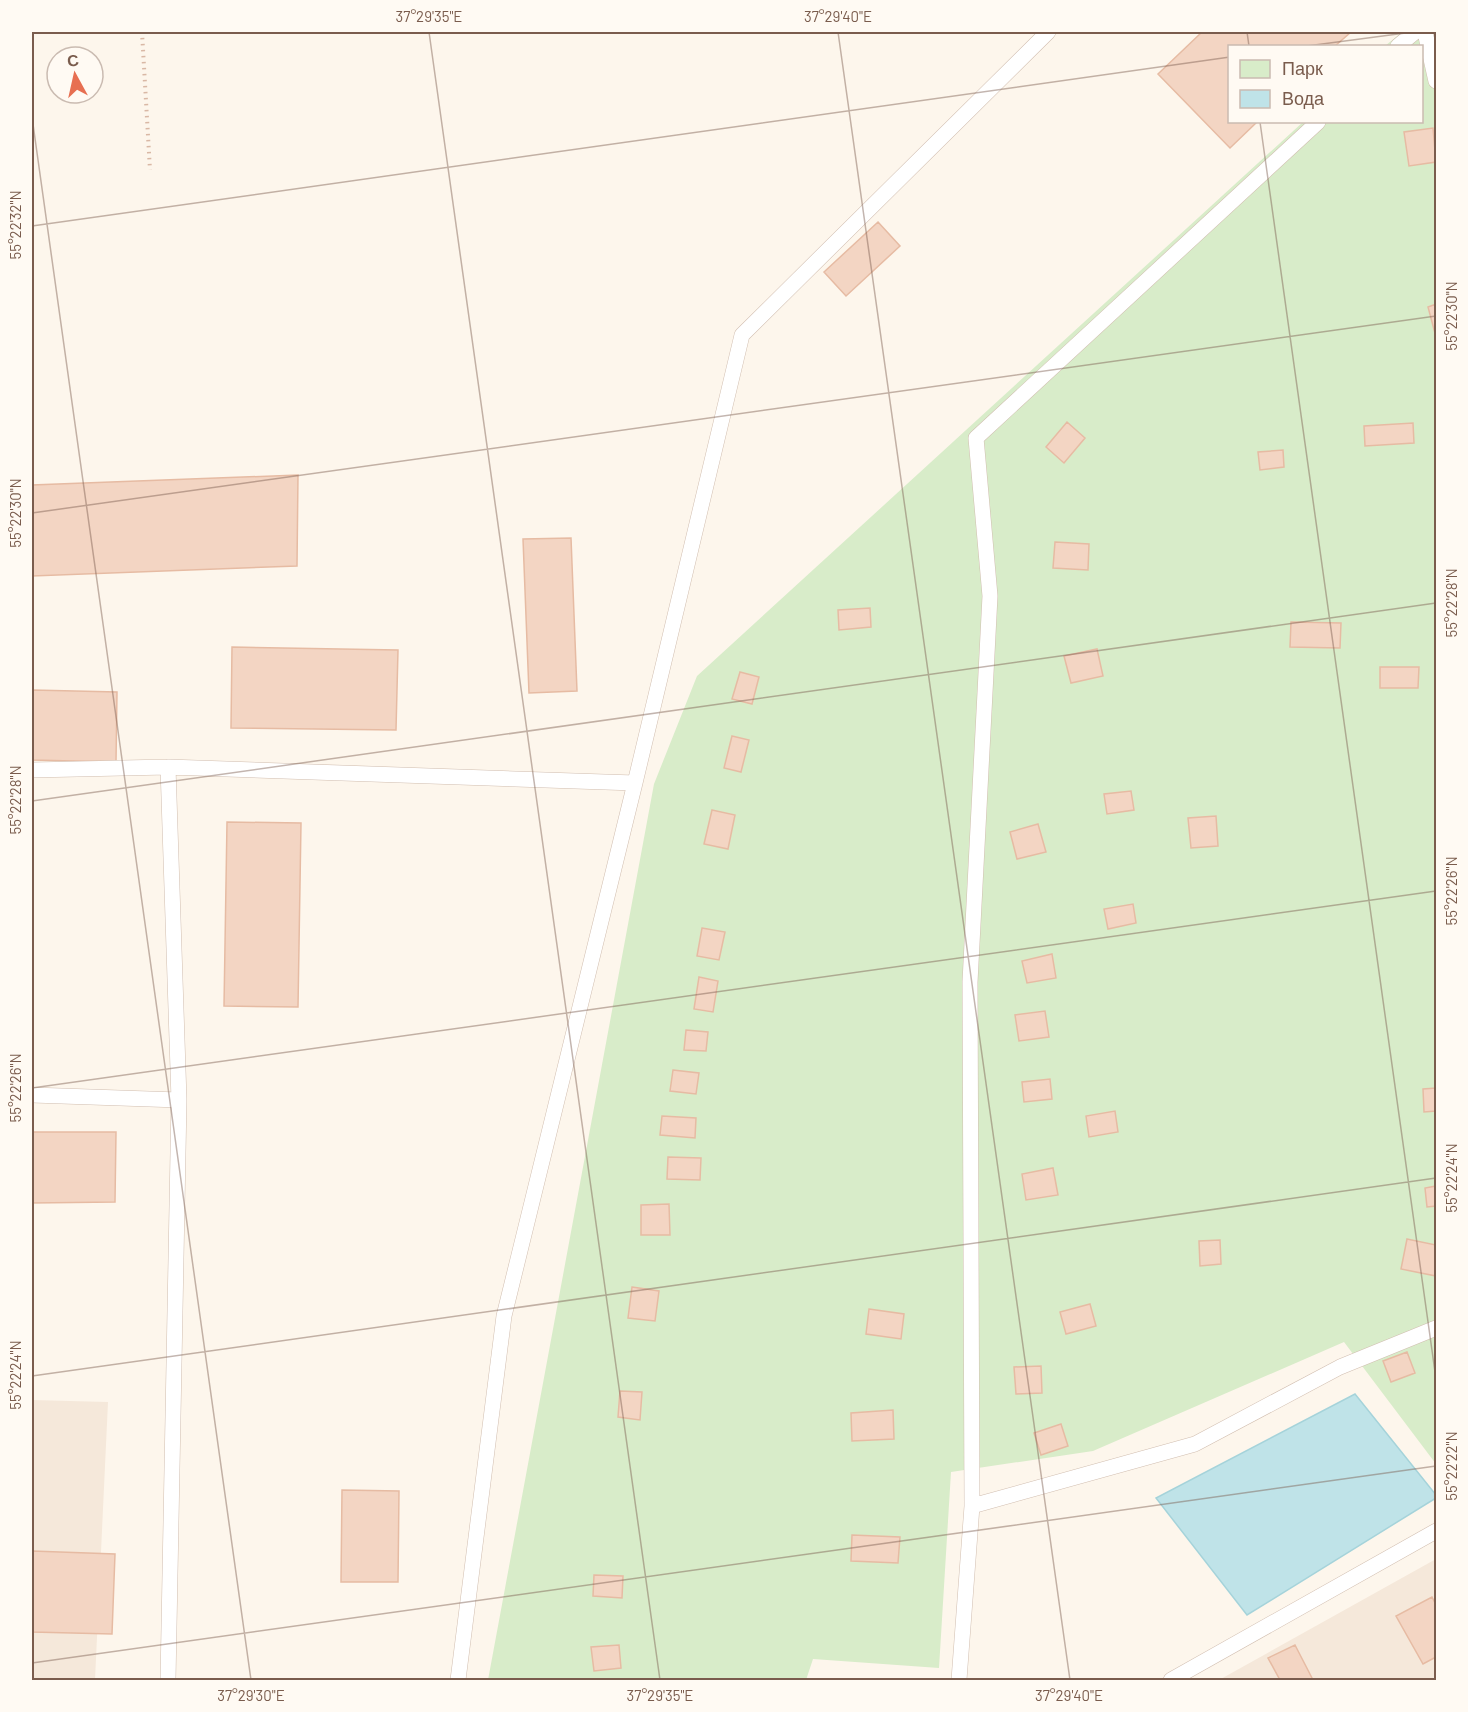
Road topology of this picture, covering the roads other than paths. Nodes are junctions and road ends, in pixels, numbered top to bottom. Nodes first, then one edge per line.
1 (1048, 32) edge
2 (1415, 32) edge
3 (1425, 32) edge
4 (1399, 45) edge
5 (1437, 81) edge
6 (1317, 123) edge
7 (168, 767) junction
8 (32, 770) edge
9 (635, 783) junction
10 (32, 1095) edge
11 (179, 1100) junction
12 (1437, 1328) edge
13 (972, 1506) junction
14 (1437, 1531) edge
15 (168, 1680) edge
16 (458, 1680) edge
17 (959, 1680) edge
18 (1171, 1680) edge

1 - 9 lane
2 - 4 lane
3 - 5 lane
6 - 13 lane
7 - 8 lane
7 - 9 lane
7 - 11 lane
9 - 16 lane
10 - 11 lane
11 - 15 lane
12 - 13 lane
13 - 17 lane
14 - 18 lane

